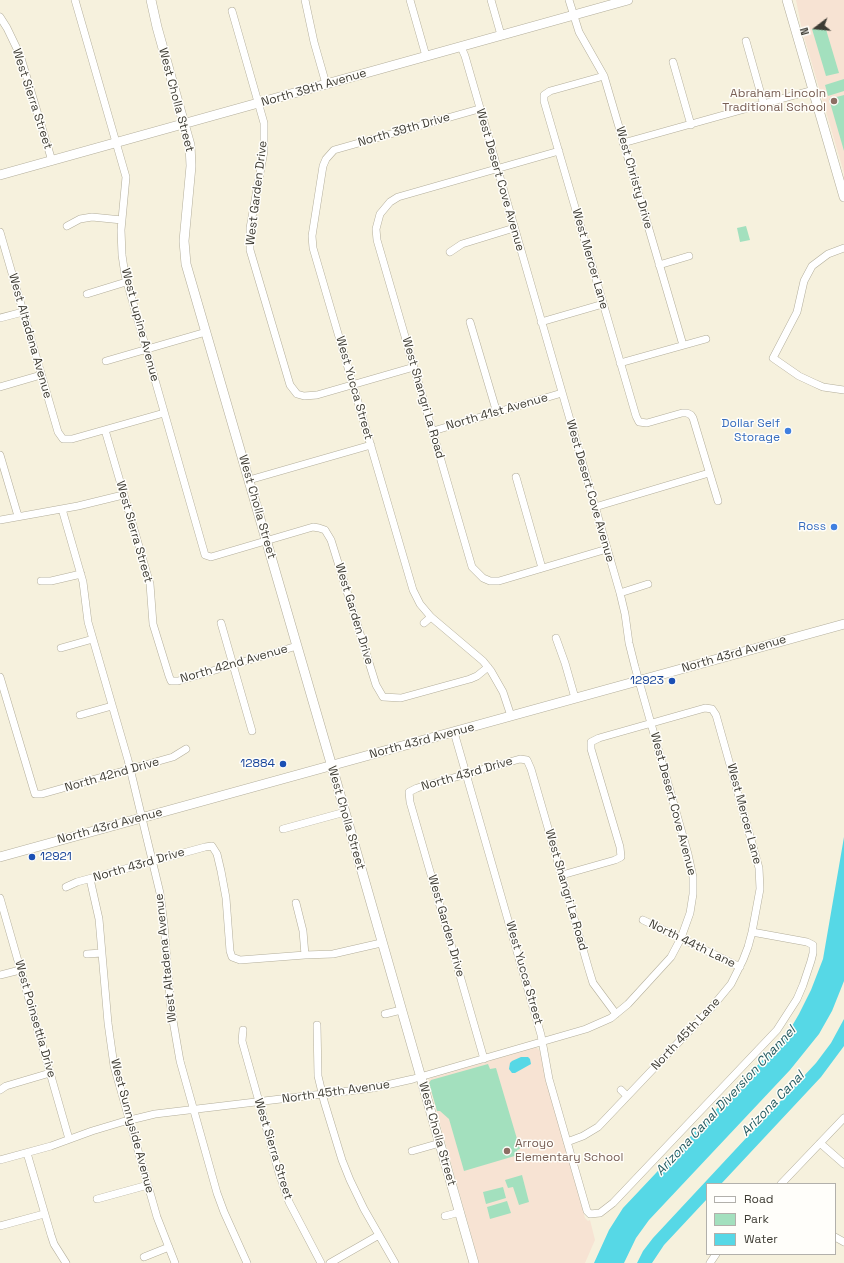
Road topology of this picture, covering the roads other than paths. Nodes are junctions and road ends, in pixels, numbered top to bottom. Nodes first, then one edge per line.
1 (75, 0) edge
2 (152, 0) edge
3 (305, 0) edge
4 (410, 0) edge
5 (491, 0) edge
6 (569, 0) edge
7 (628, 0) edge
8 (787, 0) edge
9 (232, 11) dead end
10 (573, 15) junction
11 (0, 17) edge
12 (501, 35) junction
13 (746, 41) dead end
14 (461, 47) junction
15 (426, 56) junction
16 (673, 62) dead end
17 (604, 76) junction
18 (326, 84) junction
19 (813, 90) junction
20 (259, 103) junction
21 (764, 104) junction
22 (479, 108) junction
23 (185, 123) junction
24 (691, 125) junction
25 (116, 142) junction
26 (623, 143) junction
27 (559, 151) junction
28 (330, 154) joint
29 (52, 161) junction
30 (497, 169) junction
31 (0, 175) edge
32 (844, 197) edge
33 (122, 220) junction
34 (67, 226) dead end
35 (514, 228) junction
36 (0, 232) edge
37 (2, 245) edge
38 (844, 248) edge
39 (450, 252) dead end
40 (689, 256) dead end
41 (659, 265) junction
42 (126, 282) junction
43 (87, 294) dead end
44 (603, 304) junction
45 (23, 312) junction
46 (0, 318) edge
47 (470, 322) dead end
48 (541, 322) junction
49 (206, 332) junction
50 (706, 339) dead end
51 (683, 345) junction
52 (146, 350) junction
53 (106, 361) dead end
54 (620, 363) junction
55 (414, 367) junction
56 (42, 375) junction
57 (353, 385) junction
58 (0, 387) edge
59 (844, 390) edge
60 (562, 393) junction
61 (497, 413) junction
62 (164, 414) junction
63 (105, 430) junction
64 (433, 432) junction
65 (371, 445) junction
66 (0, 454) edge
67 (710, 473) junction
68 (516, 477) dead end
69 (249, 480) junction
70 (124, 495) junction
71 (718, 501) dead end
72 (595, 507) junction
73 (62, 509) junction
74 (18, 516) junction
75 (0, 520) edge
76 (266, 541) junction
77 (607, 549) junction
78 (542, 568) junction
79 (81, 574) junction
80 (41, 581) dead end
81 (648, 584) dead end
82 (620, 593) junction
83 (431, 617) junction
84 (221, 623) dead end
85 (424, 623) dead end
86 (844, 624) edge
87 (556, 638) dead end
88 (92, 639) junction
89 (297, 646) junction
90 (61, 648) dead end
91 (233, 665) junction
92 (488, 667) junction
93 (0, 677) edge
94 (171, 681) joint
95 (639, 681) junction
96 (575, 698) junction
97 (112, 706) junction
98 (80, 715) dead end
99 (511, 716) junction
100 (651, 724) junction
101 (252, 731) dead end
102 (454, 732) junction
103 (186, 749) dead end
104 (527, 760) joint
105 (332, 766) junction
106 (130, 770) junction
107 (467, 775) junction
108 (409, 792) joint
109 (345, 812) junction
110 (141, 818) junction
111 (283, 829) dead end
112 (0, 857) edge
113 (152, 862) junction
114 (562, 875) junction
115 (90, 879) junction
116 (66, 887) dead end
117 (0, 898) edge
118 (296, 903) dead end
119 (1, 907) edge
120 (643, 920) dead end
121 (752, 932) junction
122 (682, 938) junction
123 (382, 943) junction
124 (102, 953) junction
125 (87, 954) dead end
126 (304, 955) junction
127 (740, 967) junction
128 (20, 970) junction
129 (0, 975) edge
130 (401, 1010) junction
131 (385, 1014) dead end
132 (616, 1014) junction
133 (316, 1025) dead end
134 (243, 1030) dead end
135 (542, 1042) junction
136 (484, 1059) junction
137 (50, 1073) junction
138 (421, 1077) junction
139 (0, 1090) edge
140 (621, 1090) dead end
141 (323, 1095) junction
142 (627, 1096) junction
143 (258, 1102) junction
144 (193, 1109) junction
145 (844, 1118) edge
146 (130, 1120) junction
147 (69, 1140) junction
148 (567, 1142) junction
149 (440, 1143) junction
150 (820, 1143) junction
151 (412, 1151) dead end
152 (27, 1153) junction
153 (0, 1160) edge
154 (844, 1164) edge
155 (782, 1183) edge
156 (148, 1185) junction
157 (97, 1199) dead end
158 (460, 1212) junction
159 (44, 1214) junction
160 (445, 1216) dead end
161 (0, 1226) edge
162 (379, 1235) junction
163 (169, 1247) junction
164 (144, 1257) dead end
165 (66, 1263) edge
166 (175, 1263) edge
167 (247, 1263) edge
168 (321, 1263) edge
169 (330, 1263) edge
170 (395, 1263) edge
171 (474, 1263) edge

1 - 25 street, West Lupine Avenue
2 - 23 street, West Cholla Street
3 - 18 street
4 - 15 street
5 - 12 street
6 - 10 street
7 - 10 street, North 39th Avenue
8 - 19 street
9 - 20 street, West Garden Drive
10 - 12 street, North 39th Avenue
10 - 17 street, West Christy Drive
11 - 29 street, West Sierra Street
12 - 14 street, North 39th Avenue
13 - 21 street
14 - 15 street, North 39th Avenue
14 - 22 street, West Desert Cove Avenue
15 - 18 street, North 39th Avenue
16 - 24 street
17 - 26 street, West Christy Drive
17 - 27 street, West Mercer Lane
18 - 20 street, North 39th Avenue
19 - 21 street
19 - 32 street
20 - 23 street, North 39th Avenue
20 - 57 street, West Garden Drive
21 - 24 street
22 - 28 street, North 39th Drive
22 - 30 street, West Desert Cove Avenue
23 - 25 street, North 39th Avenue
23 - 49 street, West Cholla Street
24 - 26 street
25 - 29 street, North 39th Avenue
25 - 33 street, West Lupine Avenue
26 - 41 street, West Christy Drive
27 - 30 street
27 - 44 street, West Mercer Lane
28 - 57 street, West Yucca Street
29 - 31 street, North 39th Avenue
30 - 35 street, West Desert Cove Avenue
30 - 55 street, West Shangri La Road
33 - 34 street
33 - 42 street, West Lupine Avenue
35 - 39 street
35 - 48 street, West Desert Cove Avenue
36 - 37 street, West Altadena Avenue
37 - 45 street, West Altadena Avenue
38 - 59 street
40 - 41 street
41 - 51 street, West Christy Drive
42 - 43 street
42 - 52 street, West Lupine Avenue
44 - 48 street
44 - 54 street, West Mercer Lane
45 - 46 street
45 - 56 street, West Altadena Avenue
47 - 61 street
48 - 60 street, West Desert Cove Avenue
49 - 52 street
49 - 69 street, West Cholla Street
50 - 51 street
51 - 54 street
52 - 53 street
52 - 62 street, West Lupine Avenue
54 - 67 street, West Mercer Lane
55 - 57 street
55 - 64 street, West Shangri La Road
56 - 58 street
56 - 63 street, West Altadena Avenue
57 - 65 street, West Yucca Street
60 - 61 street, North 41st Avenue
60 - 72 street, West Desert Cove Avenue
61 - 64 street, North 41st Avenue
62 - 63 street
62 - 76 street, West Lupine Avenue
63 - 70 street, West Sierra Street
64 - 78 street, West Shangri La Road
65 - 69 street
65 - 83 street, West Yucca Street
66 - 74 street
67 - 71 street
67 - 72 street
68 - 78 street
69 - 76 street, West Cholla Street
70 - 73 street
70 - 94 street, West Sierra Street
72 - 77 street, West Desert Cove Avenue
73 - 74 street
73 - 79 street, West Altadena Avenue
74 - 75 street
76 - 89 street, West Cholla Street
76 - 92 street, West Garden Drive
77 - 78 street
77 - 82 street, West Desert Cove Avenue
79 - 80 street
79 - 88 street, West Altadena Avenue
81 - 82 street
82 - 95 street, West Desert Cove Avenue
83 - 85 street
83 - 92 street, West Yucca Street
84 - 91 street
86 - 95 street, North 43rd Avenue
87 - 96 street
88 - 90 street
88 - 97 street, West Altadena Avenue
89 - 91 street, North 42nd Avenue
89 - 105 street, West Cholla Street
91 - 94 street, North 42nd Avenue
91 - 101 street
92 - 99 street, West Yucca Street
93 - 106 street, North 42nd Drive
95 - 96 street, North 43rd Avenue
95 - 100 street, West Desert Cove Avenue
96 - 99 street, North 43rd Avenue
97 - 98 street
97 - 106 street, West Altadena Avenue
99 - 102 street, North 43rd Avenue
100 - 114 street
100 - 121 street, West Mercer Lane
100 - 122 street, West Desert Cove Avenue
102 - 105 street, North 43rd Avenue
102 - 107 street, West Yucca Street
103 - 106 street, North 42nd Drive
104 - 107 street, North 43rd Drive
104 - 114 street, West Shangri La Road
105 - 109 street, West Cholla Street
105 - 110 street, North 43rd Avenue
106 - 110 street, West Altadena Avenue
107 - 108 street, North 43rd Drive
107 - 135 street, West Yucca Street
108 - 136 street, West Garden Drive
109 - 111 street
109 - 123 street, West Cholla Street
110 - 112 street, North 43rd Avenue
110 - 113 street, West Altadena Avenue
113 - 115 street, North 43rd Drive
113 - 126 street, North 43rd Drive
113 - 144 street, West Altadena Avenue
114 - 132 street, West Shangri La Road
115 - 116 street, North 43rd Drive
115 - 124 street, West Sunnyside Avenue
117 - 119 street, West Poinsettia Drive
118 - 126 street
119 - 128 street, West Poinsettia Drive
120 - 122 street, North 44th Lane
121 - 127 street, West Mercer Lane
121 - 148 street, West Yucca Street
122 - 127 street, North 44th Lane
122 - 132 street, North 45th Avenue
123 - 126 street
123 - 130 street, West Cholla Street
124 - 125 street
124 - 146 street, West Sunnyside Avenue
127 - 142 street, North 45th Lane
128 - 129 street
128 - 137 street, West Poinsettia Drive
130 - 131 street
130 - 138 street, West Cholla Street
132 - 135 street, North 45th Avenue
133 - 141 street
134 - 143 street, West Sierra Street
135 - 136 street, North 45th Avenue
135 - 148 street, West Yucca Street
136 - 138 street, North 45th Avenue
137 - 139 street
137 - 147 street, West Poinsettia Drive
138 - 141 street, North 45th Avenue
138 - 149 street, West Cholla Street
140 - 142 street
141 - 143 street, North 45th Avenue
141 - 162 street
142 - 148 street, North 45th Lane
143 - 144 street, North 45th Avenue
143 - 168 street, West Sierra Street
144 - 146 street, North 45th Avenue
144 - 167 street, West Altadena Avenue
145 - 150 street
146 - 147 street, North 45th Avenue
146 - 156 street, West Sunnyside Avenue
147 - 152 street, North 45th Avenue
149 - 151 street
149 - 158 street, West Cholla Street
150 - 154 street
150 - 155 street
152 - 153 street, North 45th Avenue
152 - 159 street
156 - 157 street
156 - 163 street, West Sunnyside Avenue
158 - 160 street
158 - 171 street, West Cholla Street
159 - 161 street
159 - 165 street
162 - 169 street
162 - 170 street
163 - 164 street
163 - 166 street, West Sunnyside Avenue

